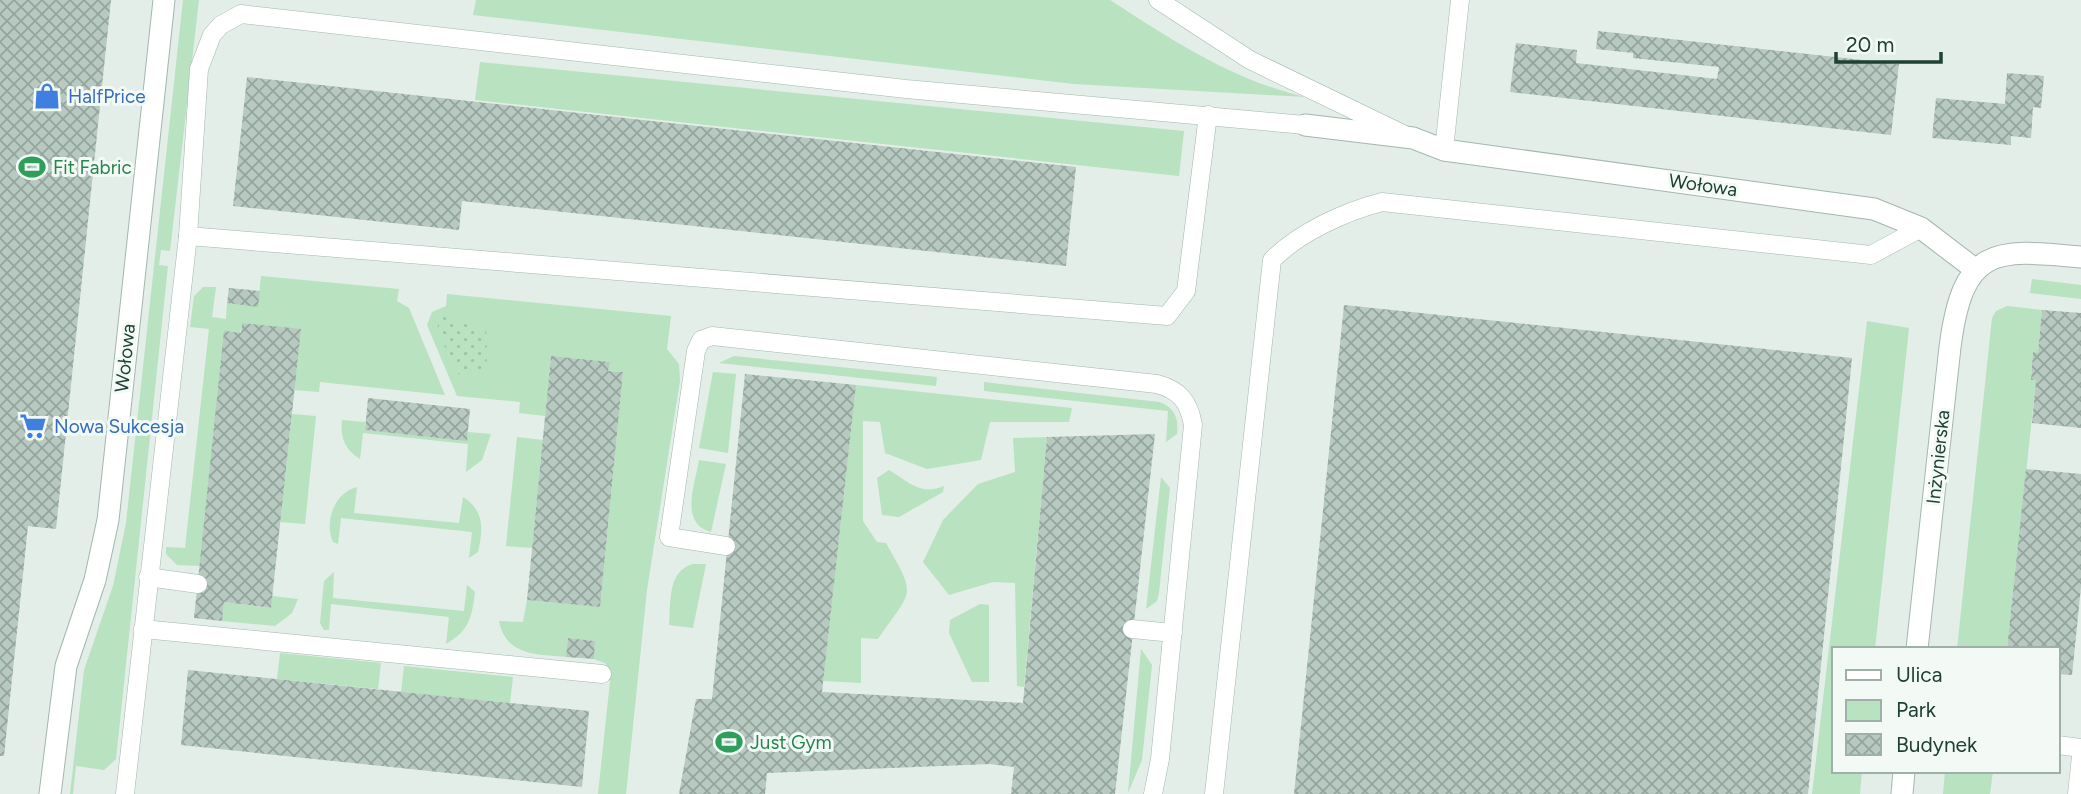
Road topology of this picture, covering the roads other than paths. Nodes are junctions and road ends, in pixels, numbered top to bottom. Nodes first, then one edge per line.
1 (164, 0) edge
2 (1158, 0) edge
3 (1460, 0) edge
4 (1208, 115) junction
5 (1305, 125) joint
6 (1413, 138) junction
7 (1444, 150) junction
8 (1921, 228) junction
9 (188, 236) junction
10 (2081, 257) edge
11 (1976, 270) junction
12 (726, 546) dead end
13 (148, 577) junction
14 (198, 584) dead end
15 (143, 629) junction
16 (1132, 629) dead end
17 (1173, 633) junction
18 (1917, 647) edge
19 (602, 674) dead end
20 (2060, 745) edge
21 (2081, 748) edge
22 (2081, 756) edge
23 (1904, 773) edge
24 (50, 794) edge
25 (125, 794) edge
26 (1153, 794) edge
27 (1214, 794) edge
28 (1902, 794) edge
29 (2077, 794) edge

1 - 24 street, Wołowa
2 - 6 lane
3 - 7 lane
4 - 5 lane
4 - 9 lane
4 - 9 lane
5 - 6 street, Wołowa
6 - 7 street, Wołowa
7 - 8 street, Wołowa
8 - 11 street, Wołowa
8 - 27 lane
9 - 13 lane
10 - 11 street
11 - 18 street, Inżynierska
12 - 17 lane
13 - 14 lane
13 - 15 lane
15 - 19 lane
15 - 25 lane
16 - 17 lane
17 - 26 lane
20 - 21 lane
22 - 29 lane
23 - 28 street

